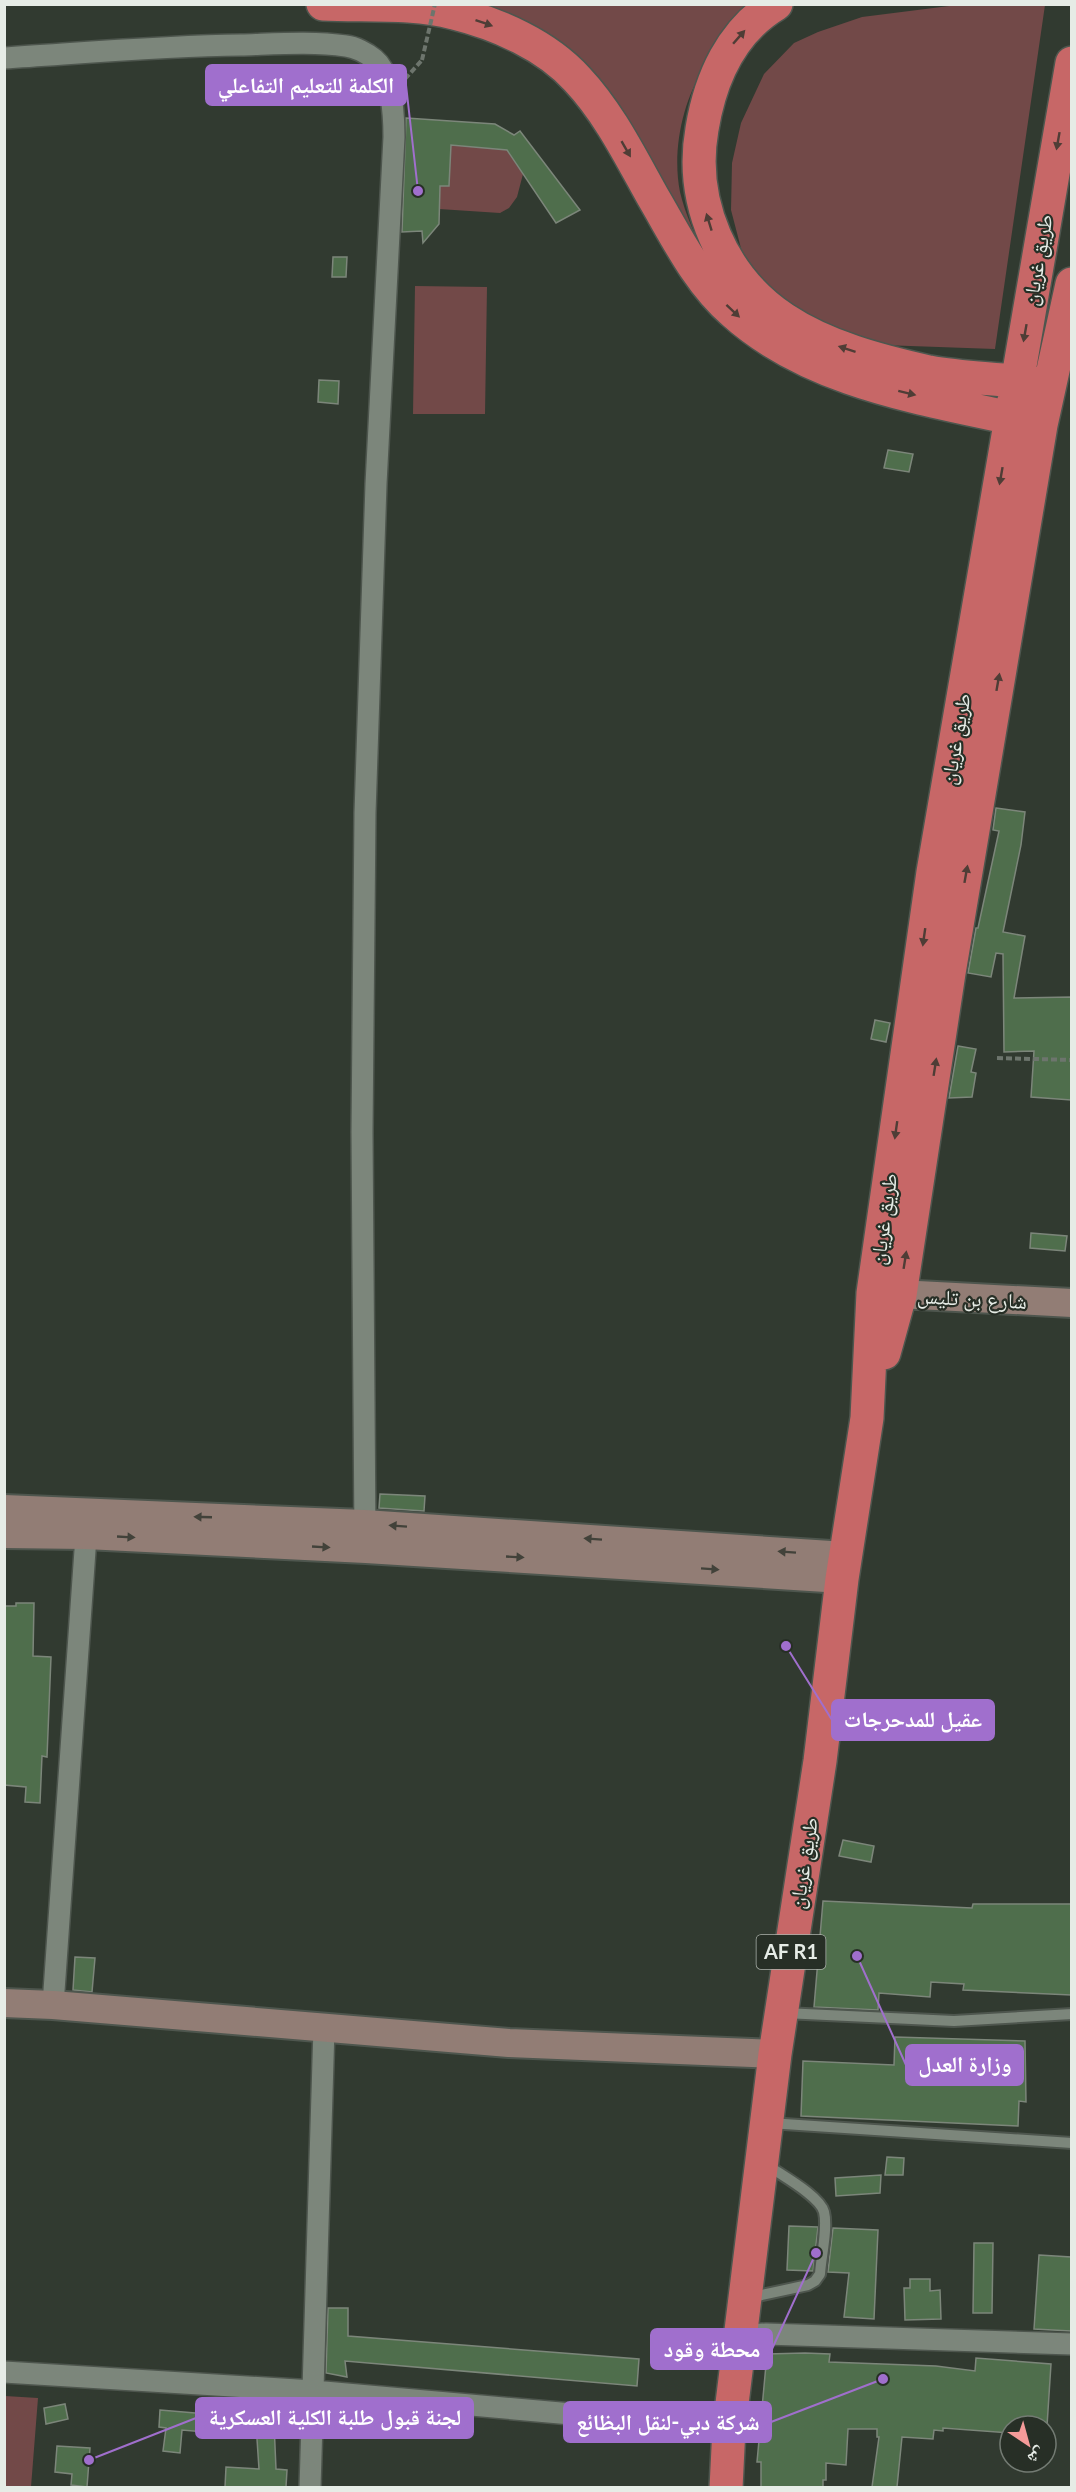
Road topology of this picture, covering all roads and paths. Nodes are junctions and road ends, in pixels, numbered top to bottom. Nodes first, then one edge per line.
1 (323, 4) edge
2 (435, 4) edge
3 (776, 4) edge
4 (4, 58) edge
5 (422, 60) dead end
6 (1071, 63) edge
7 (1071, 284) edge
8 (1016, 381) junction
9 (1048, 386) junction
10 (1026, 422) junction
11 (997, 1058) dead end
12 (1071, 1060) edge
13 (887, 1294) junction
14 (1071, 1303) edge
15 (4, 1509) edge
16 (87, 1524) junction
17 (4, 1534) edge
18 (365, 1536) junction
19 (844, 1567) junction
20 (4, 2003) edge
21 (53, 2005) junction
22 (781, 2013) junction
23 (1071, 2014) edge
24 (324, 2028) junction
25 (775, 2054) junction
26 (767, 2123) junction
27 (1071, 2143) edge
28 (762, 2162) junction
29 (745, 2299) junction
30 (741, 2335) junction
31 (1071, 2344) edge
32 (4, 2372) edge
33 (313, 2391) junction
34 (729, 2428) junction
35 (310, 2487) edge
36 (726, 2487) edge

1 -> 10 highway
2 - 5 path, bridge
8 -> 3 highway
4 - 18 street
6 -> 8 highway, طريق غريان
7 - 9 highway, طريق غريان
8 - 9 highway
8 - 10 highway, طريق غريان
9 - 10 highway, طريق غريان
10 - 13 highway, طريق غريان
11 - 12 path
13 - 14 street, شارع بن تليس
13 - 19 highway, طريق غريان / AF R1
15 - 16 street
16 - 17 street
16 - 18 street
16 - 21 street
18 - 19 street
19 - 22 highway, طريق غريان / AF R1
20 - 21 street
21 - 24 street
22 - 23 lane
22 - 25 highway, طريق غريان / AF R1
24 - 25 street
24 - 33 street
25 - 26 highway, طريق غريان / AF R1
26 - 27 lane
26 - 28 highway, طريق غريان / AF R1
28 - 29 highway, طريق غريان / AF R1
28 - 29 lane
29 - 30 highway, طريق غريان / AF R1
30 - 31 street
30 - 34 highway, طريق غريان / AF R1
32 - 33 street
33 - 34 street
33 - 35 street
34 - 36 highway, طريق غريان / AF R1

